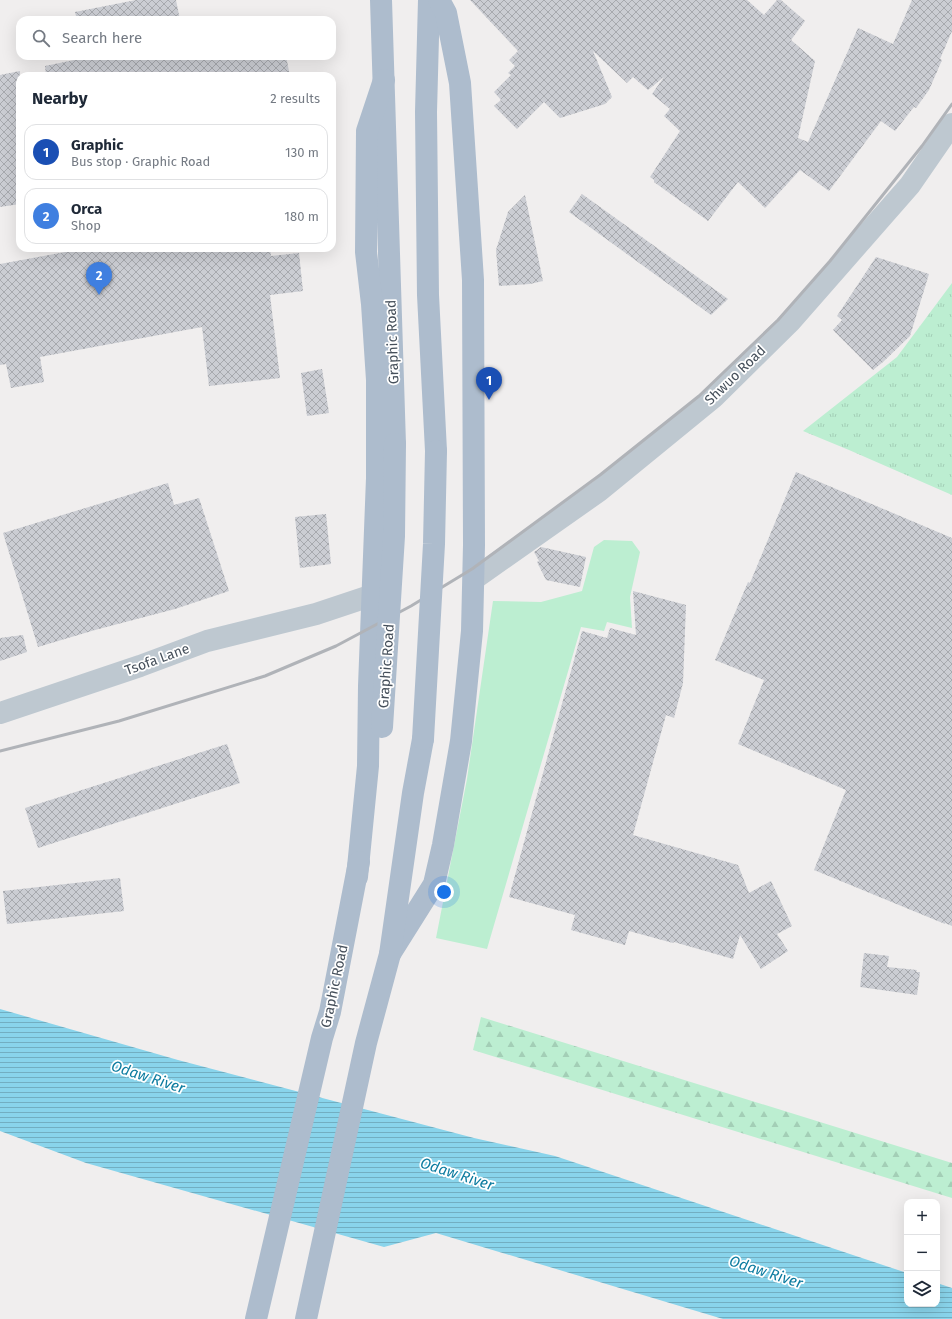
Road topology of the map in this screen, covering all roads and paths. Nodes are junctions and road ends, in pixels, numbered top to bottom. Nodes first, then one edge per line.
1 (381, 0) edge
2 (429, 0) edge
3 (439, 0) edge
4 (384, 80) junction
5 (952, 124) edge
6 (474, 579) junction
7 (373, 595) junction
8 (0, 713) edge
9 (357, 877) junction
10 (390, 954) junction
11 (256, 1319) edge
12 (306, 1319) edge

1 - 4 main road, Graphic Road
2 - 10 main road, bridge
3 - 6 main road
4 - 7 main road
4 - 9 main road, Graphic Road, bridge
5 - 6 street, Shwuo Road
6 - 10 main road
7 - 8 street, Tsofa Lane
7 - 9 main road
9 - 11 main road, Graphic Road
10 - 12 main road

